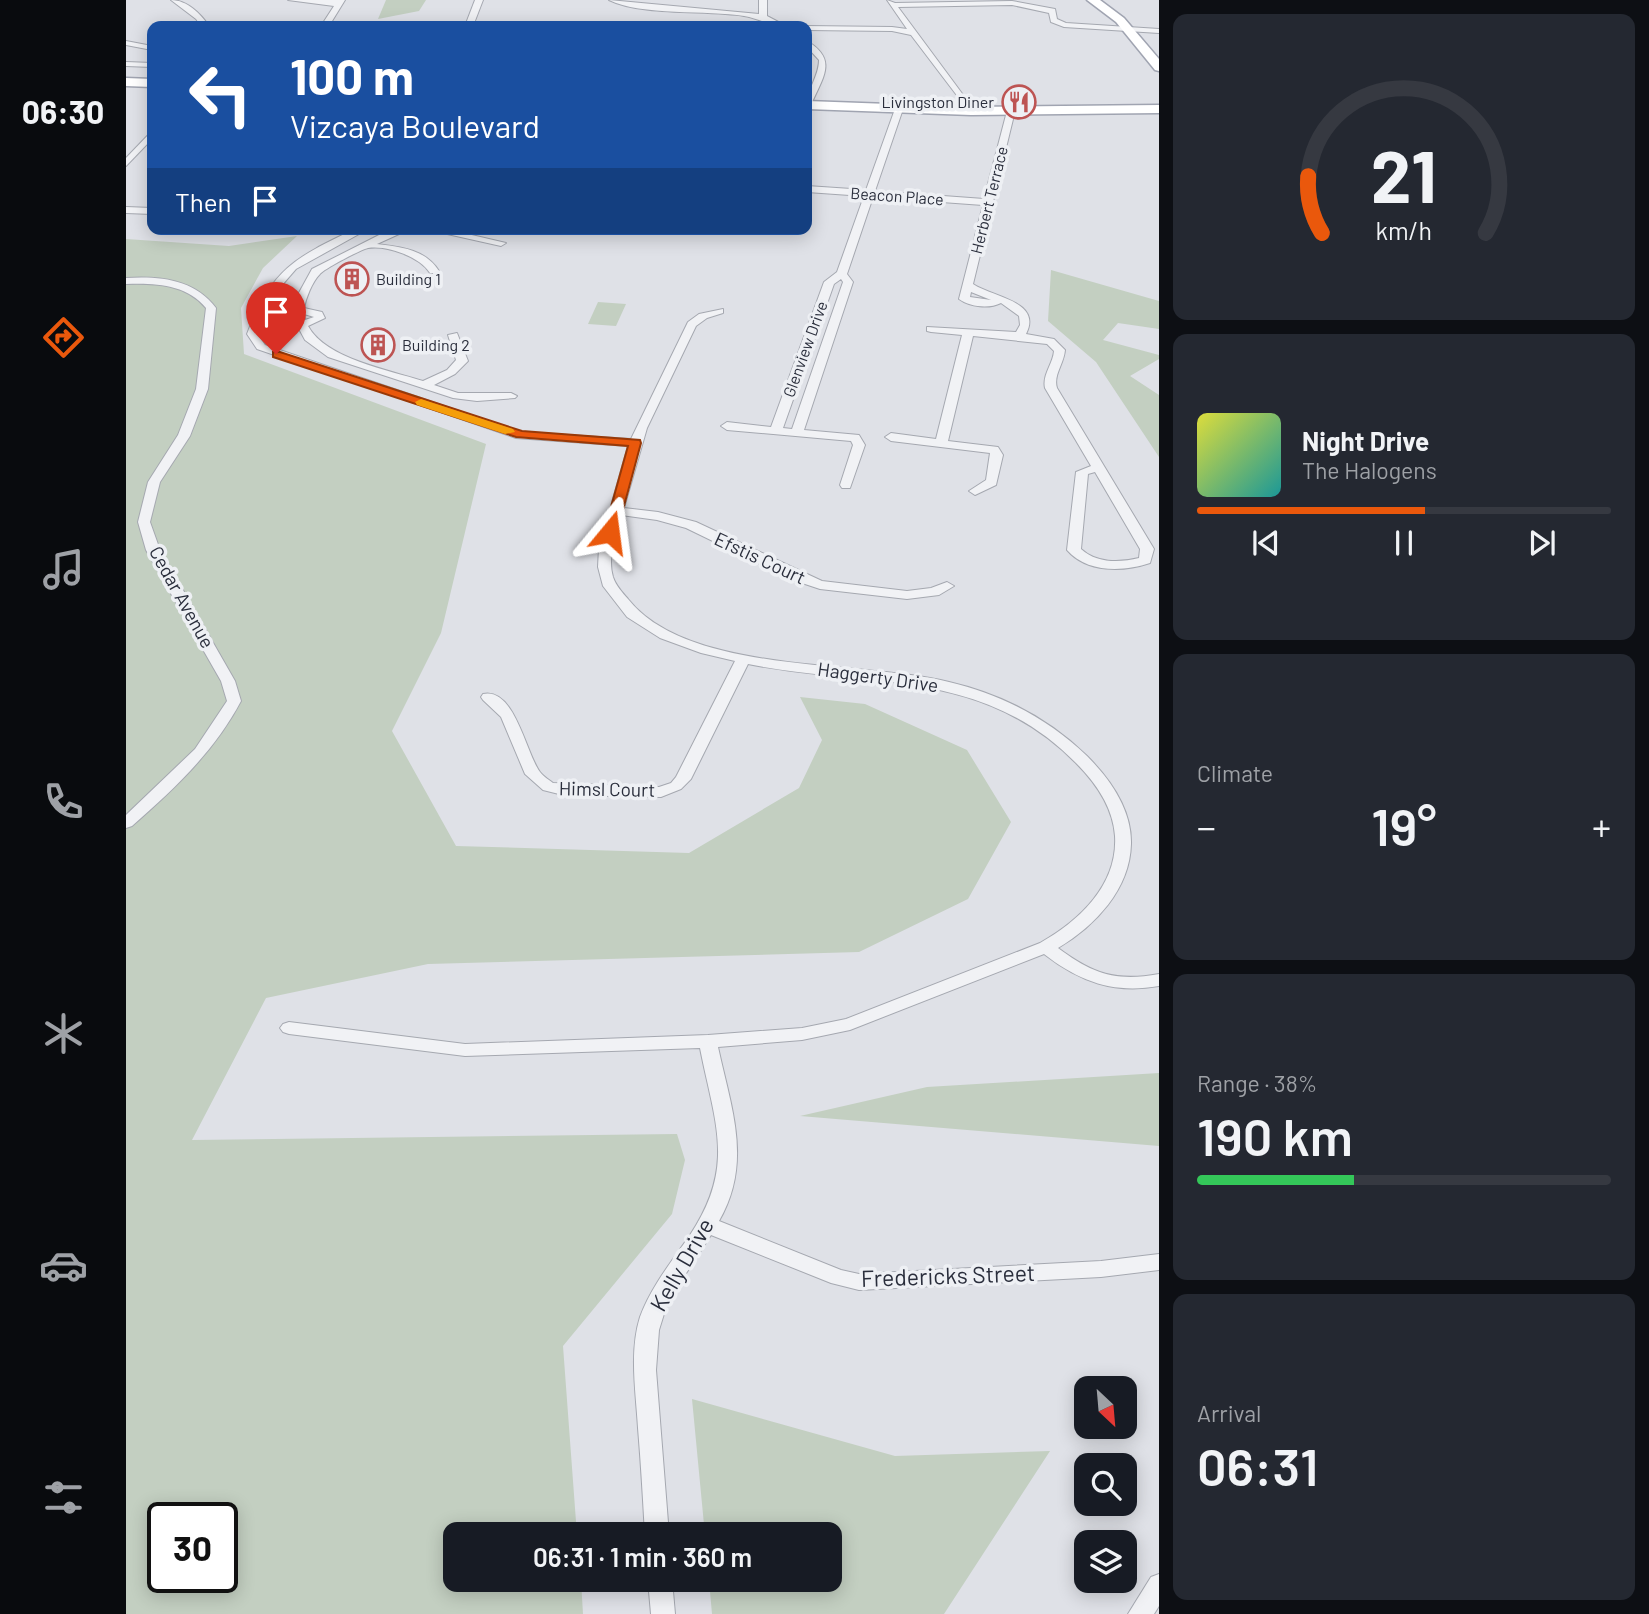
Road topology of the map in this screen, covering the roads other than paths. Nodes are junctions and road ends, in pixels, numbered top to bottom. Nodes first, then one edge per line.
1 (175, 0) edge
2 (292, 0) edge
3 (480, 0) edge
4 (614, 0) edge
5 (763, 0) edge
6 (1093, 0) edge
7 (999, 1) edge
8 (340, 2) edge
9 (946, 2) edge
10 (892, 3) edge
11 (763, 17) junction
12 (202, 21) edge
13 (328, 21) edge
14 (471, 21) edge
15 (771, 21) edge
16 (812, 28) edge
17 (1128, 29) junction
18 (1159, 31) edge
19 (914, 33) junction
20 (126, 43) edge
21 (147, 47) edge
22 (812, 48) edge
23 (126, 64) edge
24 (147, 65) edge
25 (1159, 67) edge
26 (126, 84) edge
27 (147, 85) edge
28 (812, 93) edge
29 (812, 105) edge
30 (900, 109) junction
31 (1159, 109) edge
32 (971, 111) junction
33 (1066, 111) junction
34 (1010, 115) junction
35 (1159, 115) edge
36 (147, 140) edge
37 (126, 163) edge
38 (812, 190) edge
39 (869, 194) junction
40 (987, 202) junction
41 (126, 210) edge
42 (147, 211) edge
43 (351, 235) edge
44 (391, 235) edge
45 (460, 235) edge
46 (501, 243) dead end
47 (367, 245) junction
48 (434, 271) dead end
49 (842, 274) junction
50 (126, 281) edge
51 (719, 312) dead end
52 (299, 318) junction
53 (257, 321) junction
54 (931, 329) dead end
55 (968, 332) junction
56 (453, 335) dead end
57 (1019, 336) junction
58 (424, 385) junction
59 (511, 396) dead end
60 (727, 426) dead end
61 (776, 430) junction
62 (797, 432) junction
63 (891, 437) dead end
64 (635, 443) junction
65 (941, 443) junction
66 (1098, 468) junction
67 (846, 485) dead end
68 (975, 491) dead end
69 (617, 512) junction
70 (947, 586) dead end
71 (743, 660) junction
72 (488, 697) dead end
73 (126, 823) edge
74 (1046, 947) junction
75 (1159, 980) edge
76 (289, 1028) dead end
77 (708, 1041) junction
78 (705, 1224) junction
79 (1159, 1262) edge
80 (656, 1522) edge
81 (1159, 1585) edge
82 (661, 1592) edge
83 (663, 1614) edge
84 (1140, 1614) edge

1 - 12 street
2 - 8 street
3 - 14 street
4 - 11 street
5 - 11 street
6 - 17 main road
7 - 9 street
7 - 17 street
8 - 13 street
9 - 10 street
10 - 19 street
11 - 15 street
16 - 19 street
17 - 18 street
17 - 25 main road
19 - 32 street
20 - 21 street
22 - 28 street
23 - 24 street
26 - 27 main road
29 - 30 main road
30 - 32 main road
30 - 39 street, Glenview Drive
31 - 33 main road
32 - 33 main road
32 - 34 main road
33 - 34 main road
34 - 35 main road
34 - 40 street, Herbert Terrace
36 - 37 street
38 - 39 street, Beacon Place
39 - 40 street, Beacon Place
39 - 49 street, Glenview Drive
40 - 57 street, Herbert Terrace
41 - 42 street
43 - 53 street
44 - 47 street
45 - 46 street
47 - 48 street
47 - 52 street
49 - 61 street, Glenview Drive
49 - 62 street, Glenview Drive
50 - 73 street, Cedar Avenue
51 - 64 street, Haggerty Drive
52 - 53 street
52 - 58 street
53 - 64 street
54 - 55 street
55 - 57 street
55 - 65 street
56 - 58 street
57 - 66 street
58 - 59 street
60 - 61 street
61 - 62 street
62 - 67 street
63 - 65 street
64 - 69 street, Haggerty Drive
65 - 68 street
66 - 66 street
69 - 70 street, Efstis Court
69 - 71 street, Haggerty Drive
71 - 72 street, Himsl Court
71 - 74 street, Haggerty Drive
74 - 75 street
74 - 77 street, Haggerty Drive
76 - 77 street, Haggerty Drive
77 - 78 street, Kelly Drive
78 - 79 street, Fredericks Street
78 - 80 street, Kelly Drive
81 - 84 street
82 - 83 street

